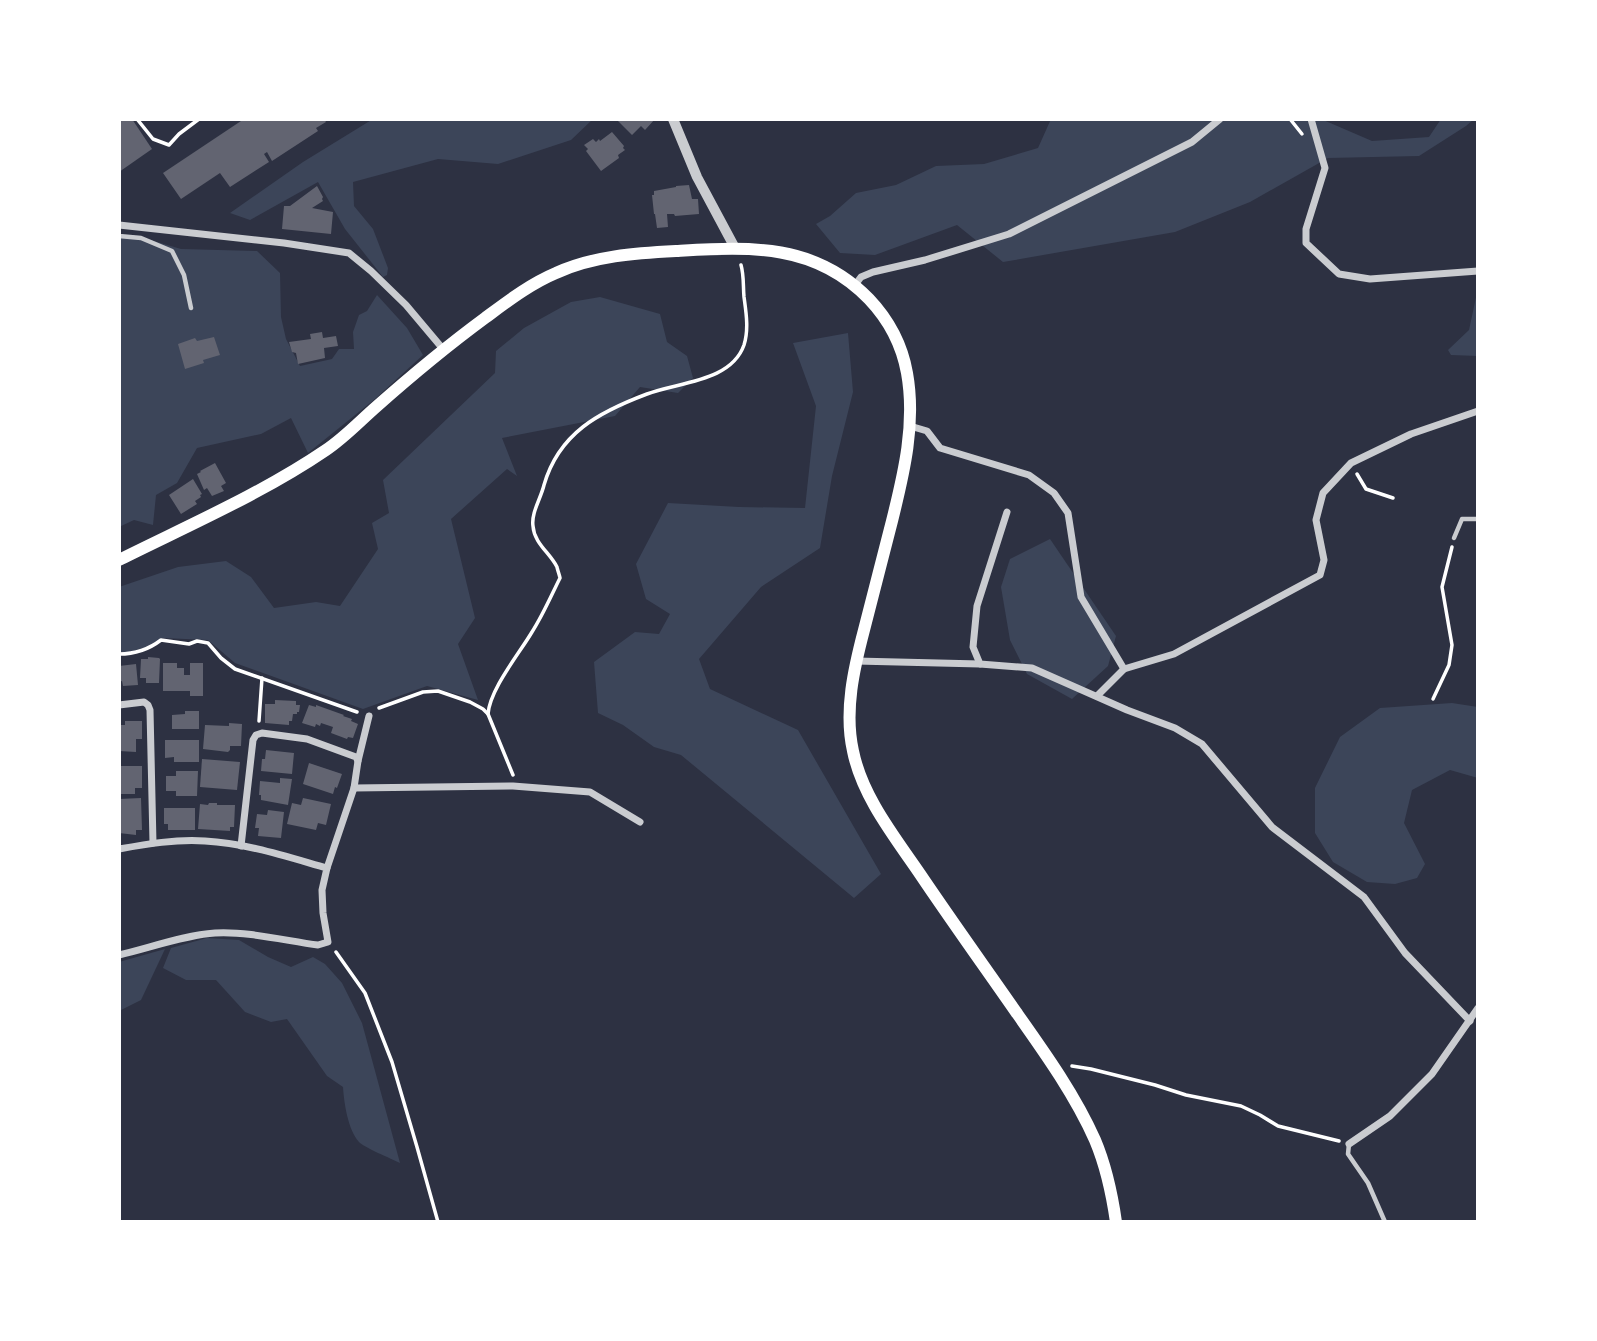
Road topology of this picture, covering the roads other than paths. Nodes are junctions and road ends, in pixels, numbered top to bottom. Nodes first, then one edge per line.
1 (673, 119) edge
2 (1220, 119) edge
3 (1311, 119) edge
4 (119, 225) edge
5 (119, 236) edge
6 (735, 248) junction
7 (1478, 271) edge
8 (855, 285) junction
9 (191, 308) dead end
10 (443, 349) junction
11 (1478, 411) edge
12 (910, 426) junction
13 (1007, 512) dead end
14 (1478, 519) edge
15 (1454, 538) road end
16 (119, 560) edge
17 (856, 661) junction
18 (980, 664) junction
19 (1124, 669) junction
20 (1097, 696) junction
21 (119, 705) edge
22 (369, 716) road end
23 (358, 761) junction
24 (354, 788) junction
25 (640, 822) dead end
26 (153, 842) junction
27 (241, 846) junction
28 (119, 849) edge
29 (327, 868) junction
30 (119, 955) edge
31 (1478, 1008) edge
32 (1470, 1021) junction
33 (1349, 1144) joint
34 (1116, 1222) edge
35 (1385, 1222) edge

1 - 6 street
2 - 8 street
3 - 7 street
4 - 10 street
5 - 9 lane
6 - 8 main road
6 - 10 main road
8 - 12 main road
10 - 16 main road
11 - 19 street
12 - 17 main road
12 - 19 street
13 - 18 street
14 - 15 lane
17 - 18 street
17 - 34 main road
18 - 20 street
19 - 20 street
20 - 32 street
21 - 26 street
22 - 23 street
23 - 24 street
23 - 27 street
24 - 25 street
24 - 29 street
26 - 27 street
26 - 28 street
27 - 29 street
29 - 30 street
31 - 32 street
32 - 33 street
33 - 35 lane

